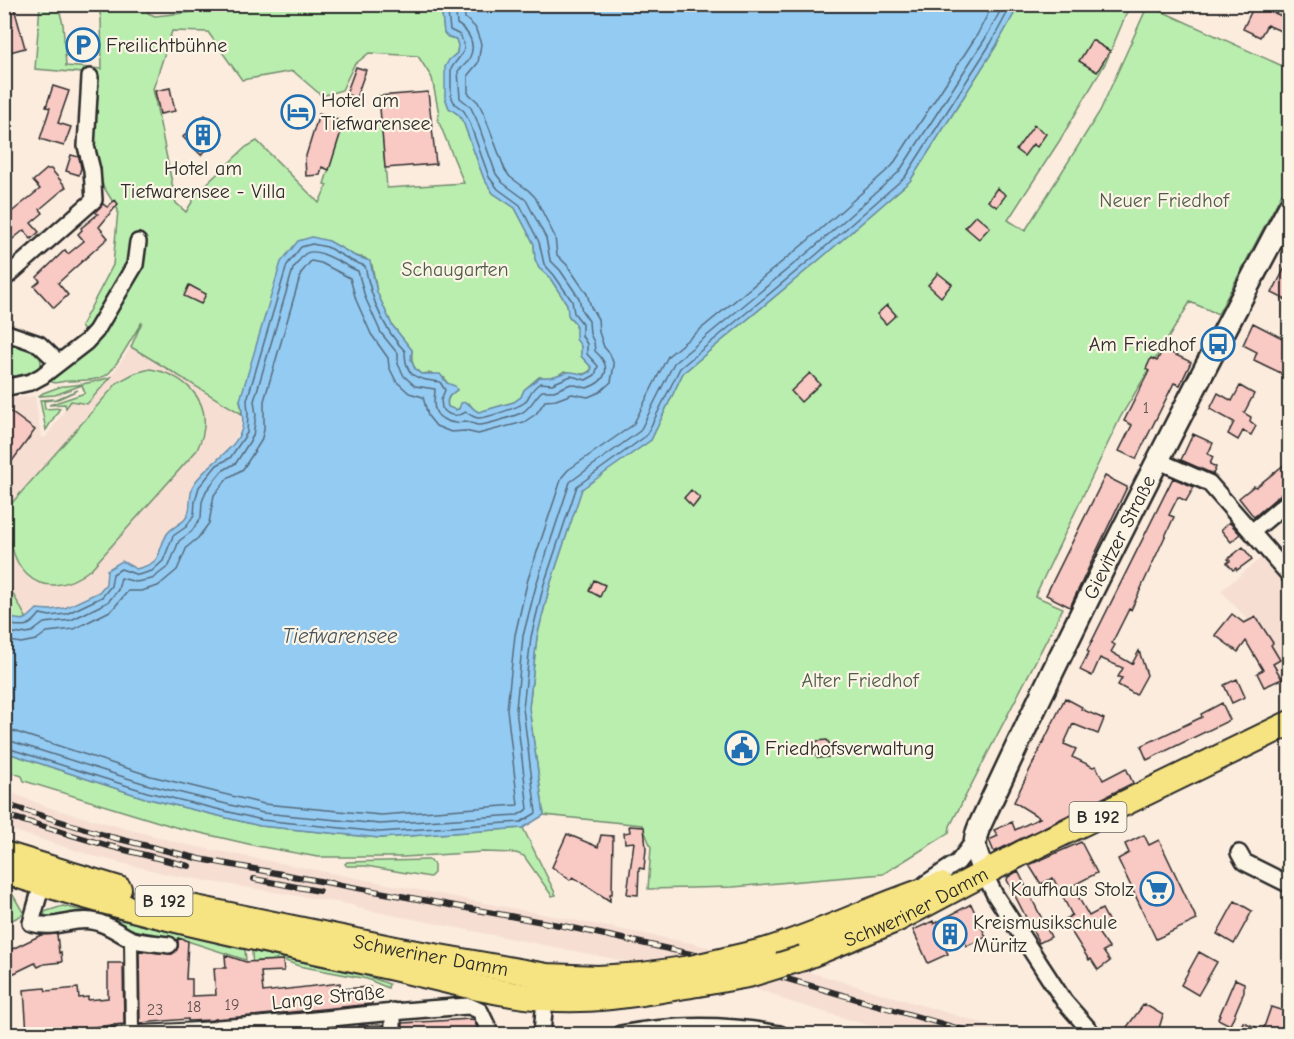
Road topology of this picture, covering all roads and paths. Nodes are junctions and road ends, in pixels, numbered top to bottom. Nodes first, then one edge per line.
1 (90, 78) dead end
2 (1290, 206) edge
3 (138, 242) dead end
4 (4, 279) edge
5 (4, 332) edge
6 (58, 363) junction
7 (4, 388) edge
8 (1159, 461) junction
9 (1290, 500) edge
10 (1253, 531) junction
11 (1290, 576) edge
12 (1290, 723) edge
13 (974, 841) junction
14 (1239, 853) dead end
15 (4, 854) edge
16 (4, 871) edge
17 (984, 873) junction
18 (42, 884) junction
19 (1290, 885) edge
20 (907, 895) junction
21 (131, 939) junction
22 (169, 945) dead end
23 (546, 987) junction
24 (393, 1011) junction
25 (217, 1028) joint
26 (302, 1028) edge
27 (254, 1030) edge
28 (149, 1032) edge
29 (128, 1033) edge
30 (105, 1035) edge
31 (393, 1035) edge
32 (490, 1035) edge
33 (542, 1035) edge
34 (620, 1035) edge
35 (780, 1035) edge
36 (1092, 1035) edge

1 - 4 street
2 - 8 main road, Gievitzer Straße
3 - 6 street
5 - 6 street
6 - 7 street
8 - 10 street
8 - 13 main road, Gievitzer Straße
9 - 10 street
10 - 11 street
12 - 17 main road, B 192
13 - 17 main road
13 - 20 street
14 - 19 street
15 - 23 main road, Schweriner Damm / B 192
16 - 18 main road, Schweriner Damm / B 192
17 - 20 main road, Schweriner Damm / B 192
17 - 23 main road, Schweriner Damm / B 192, bridge
17 - 36 street
18 - 21 street
18 - 23 main road, Schweriner Damm / B 192
20 - 23 main road, Schweriner Damm / B 192, bridge
21 - 22 street
21 - 29 street
23 - 33 street
24 - 26 street, Lange Straße
24 - 31 street
24 - 32 street, Lange Straße
25 - 27 street, Lange Straße
25 - 28 street, Lange Straße
26 - 27 street, Lange Straße
28 - 29 street, Lange Straße
29 - 30 street, Lange Straße
34 - 35 street

